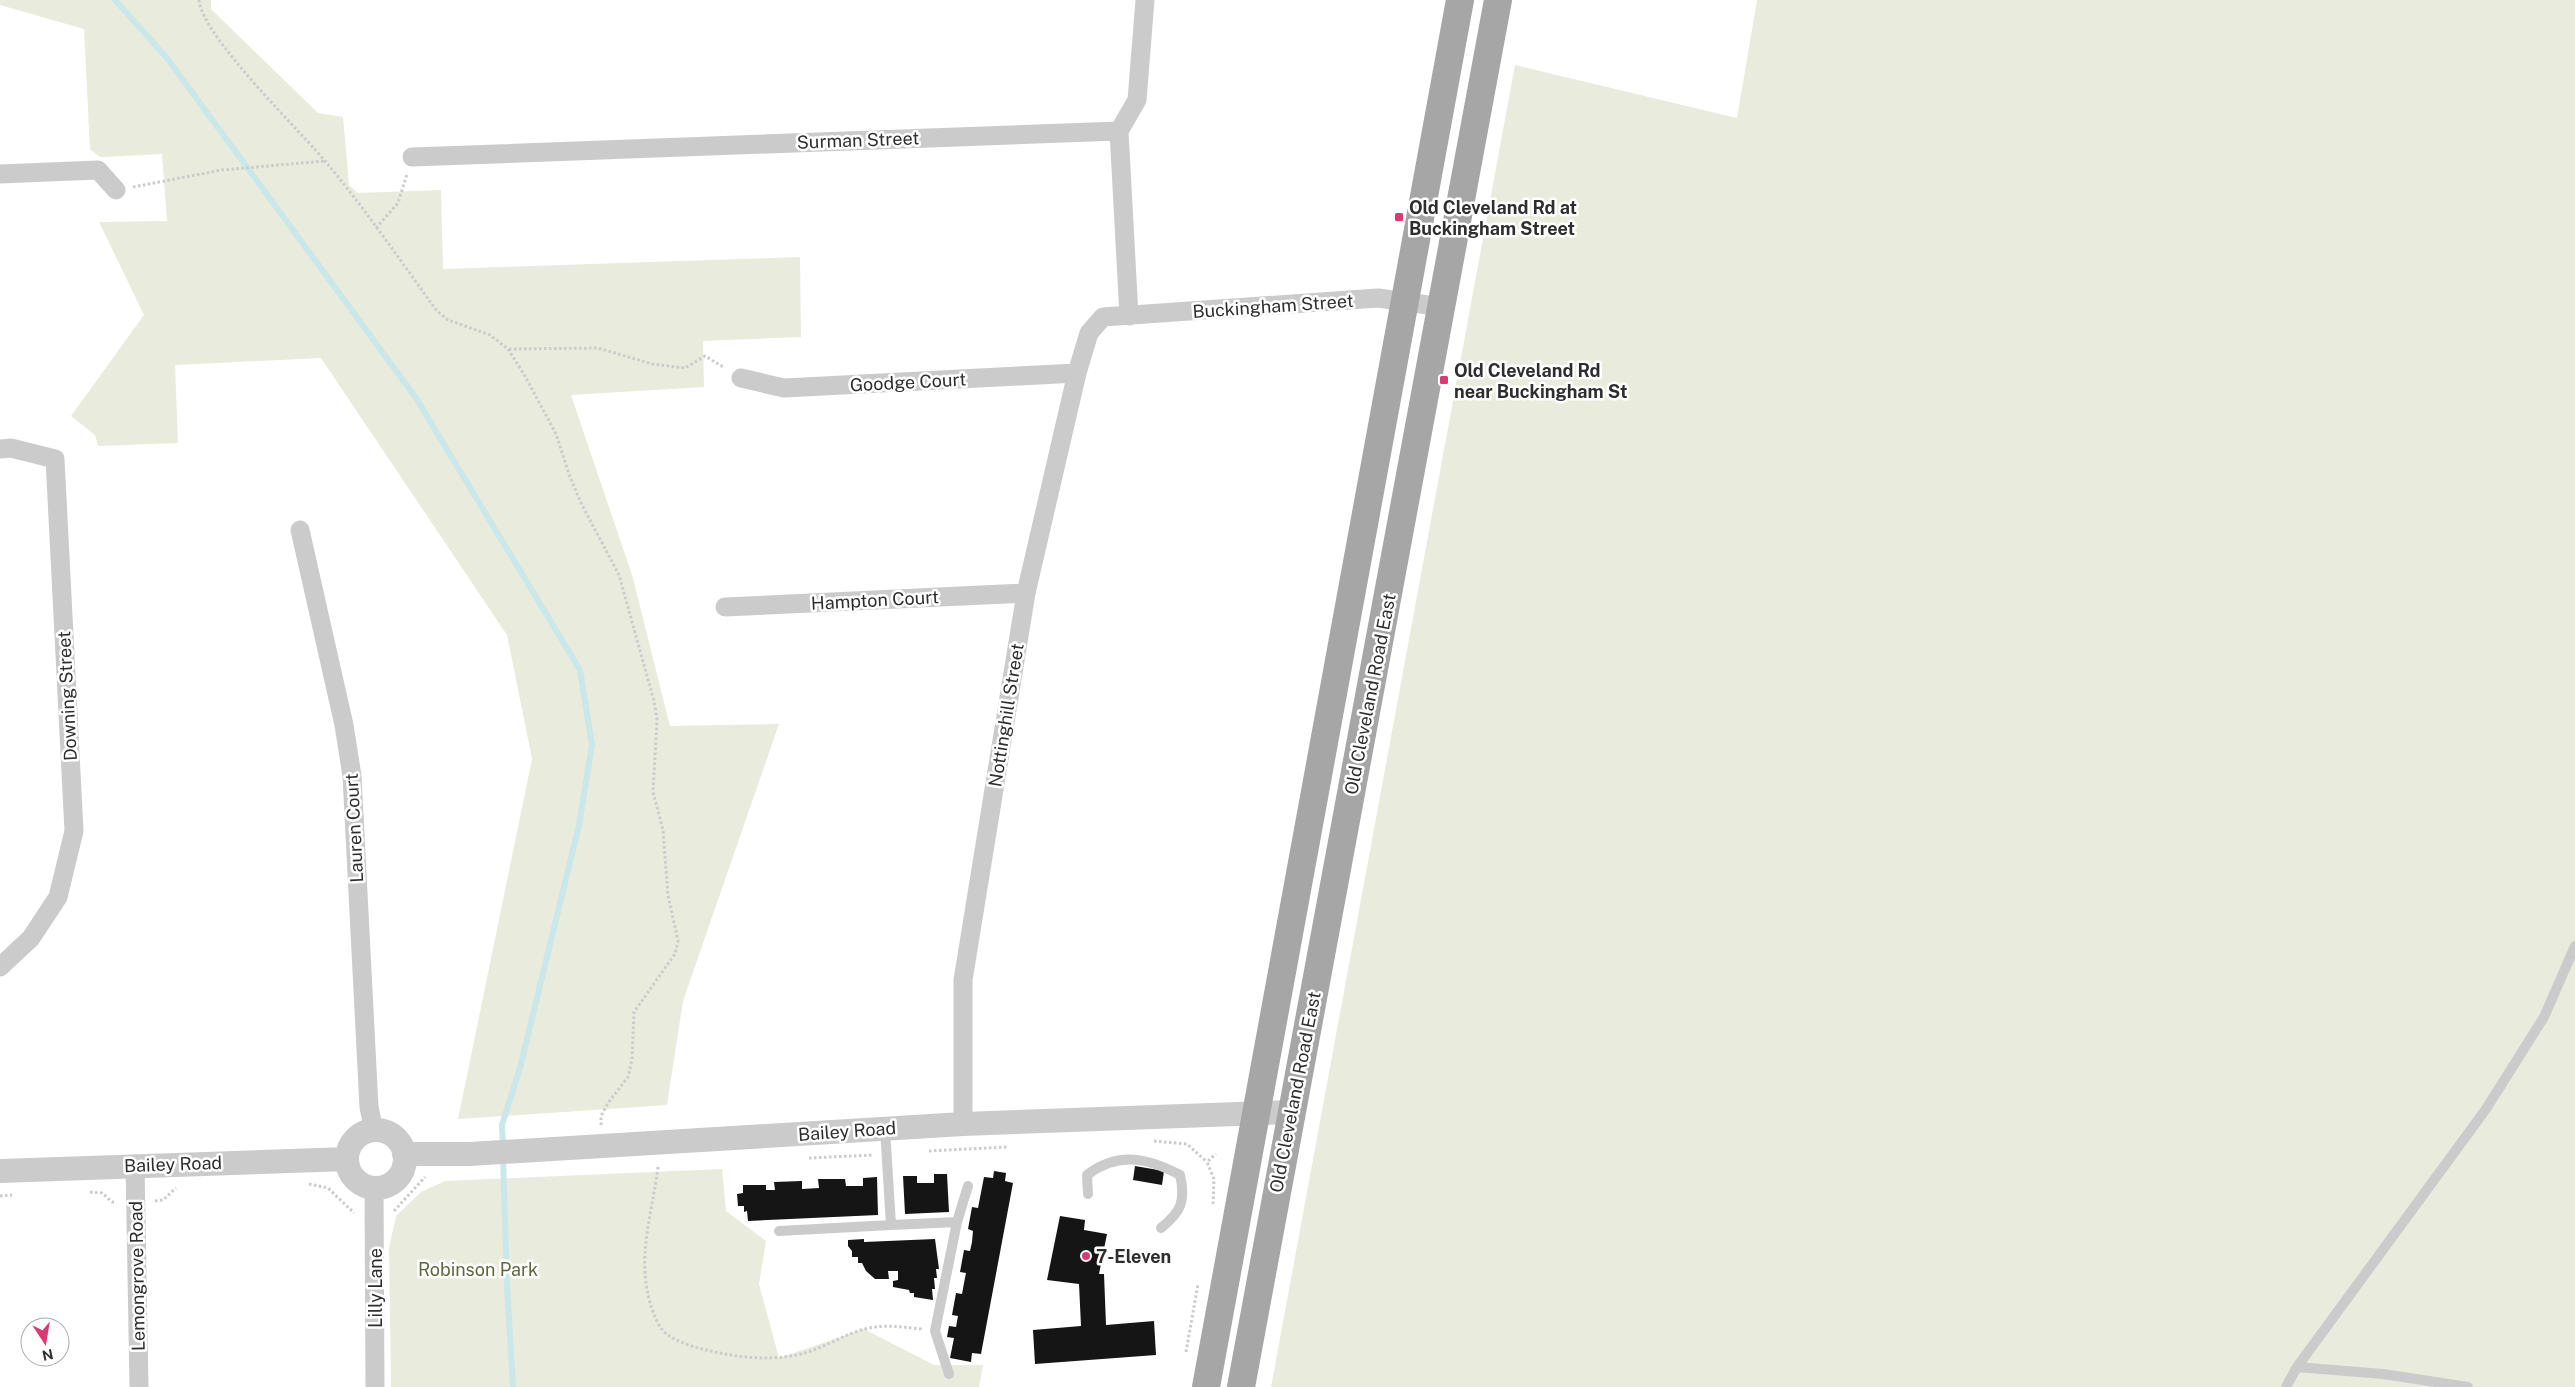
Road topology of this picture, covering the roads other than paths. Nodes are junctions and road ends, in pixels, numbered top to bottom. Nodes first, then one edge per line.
1 (1145, 0) edge
2 (1460, 0) edge
3 (1498, 0) edge
4 (1119, 130) junction
5 (412, 157) road end
6 (0, 174) edge
7 (116, 190) road end
8 (1404, 302) junction
9 (1442, 307) junction
10 (1129, 316) junction
11 (1104, 317) joint
12 (1076, 373) junction
13 (741, 378) road end
14 (0, 448) edge
15 (300, 530) dead end
16 (1026, 593) junction
17 (725, 607) dead end
18 (2575, 946) edge
19 (0, 967) edge
20 (1291, 1112) junction
21 (1256, 1113) junction
22 (963, 1124) junction
23 (885, 1129) junction
24 (374, 1131) junction
25 (404, 1154) junction
26 (347, 1159) junction
27 (135, 1164) junction
28 (0, 1171) edge
29 (968, 1186) dead end
30 (374, 1188) junction
31 (1088, 1194) dead end
32 (957, 1222) junction
33 (891, 1225) junction
34 (1161, 1228) dead end
35 (778, 1231) dead end
36 (2296, 1367) junction
37 (950, 1374) dead end
38 (139, 1387) edge
39 (375, 1387) edge
40 (1206, 1387) edge
41 (1241, 1387) edge
42 (2286, 1387) edge
43 (2468, 1387) edge

1 - 4 street
2 - 8 main road, Old Cleveland Road East
3 - 9 main road, Old Cleveland Road East
4 - 5 street, Surman Street
4 - 10 street
6 - 7 street
8 - 9 street, Buckingham Street
8 - 10 street, Buckingham Street
8 - 21 main road, Old Cleveland Road East
9 - 20 main road, Old Cleveland Road East
10 - 11 street, Buckingham Street
11 - 12 street, Nottinghill Street
12 - 13 street, Goodge Court
12 - 16 street, Nottinghill Street
14 - 19 street, Downing Street
15 - 24 street, Lauren Court
16 - 17 street, Hampton Court
16 - 22 street, Nottinghill Street
18 - 36 lane
20 - 21 street, Bailey Road
20 - 41 main road, Old Cleveland Road East
21 - 22 street, Bailey Road
21 - 40 main road, Old Cleveland Road East
22 - 23 street, Bailey Road
23 - 25 street, Bailey Road
23 - 33 lane
24 - 25 street
24 - 26 street
25 - 30 street
26 - 27 street, Bailey Road
26 - 30 street
27 - 28 street, Bailey Road
27 - 38 street, Lemongrove Road
29 - 32 lane
30 - 39 street, Lilly Lane
31 - 34 lane
32 - 33 lane
32 - 37 lane
33 - 35 lane
36 - 42 lane
36 - 43 lane

